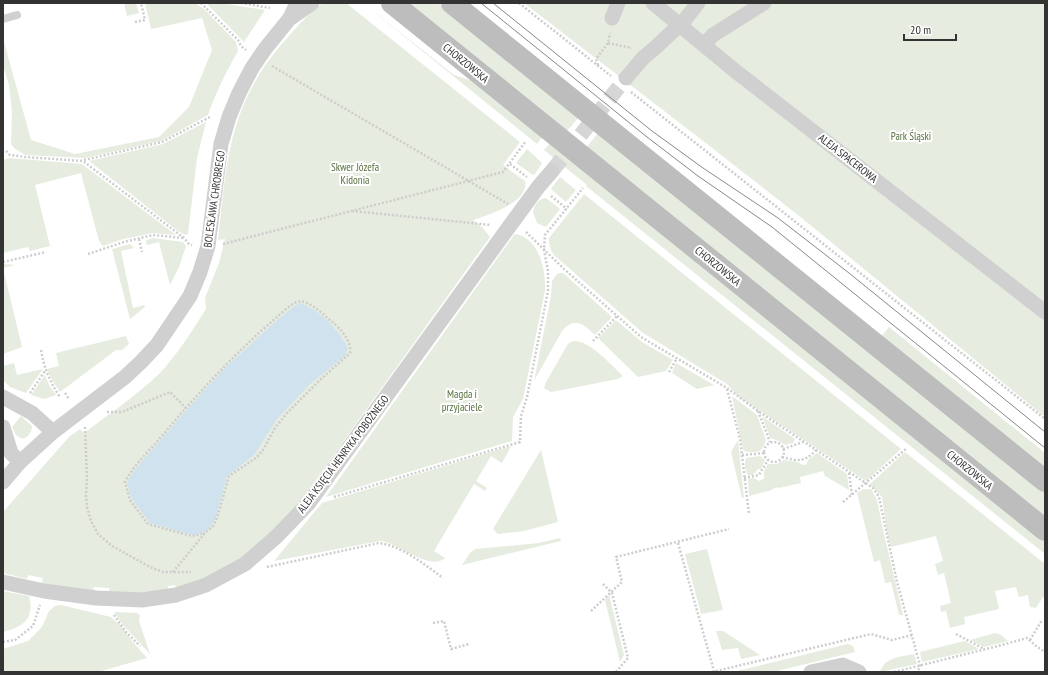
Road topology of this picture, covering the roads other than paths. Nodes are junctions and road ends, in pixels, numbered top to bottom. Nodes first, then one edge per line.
1 (297, 3) edge
2 (312, 3) edge
3 (392, 3) edge
4 (452, 3) edge
5 (618, 3) edge
6 (653, 3) edge
7 (698, 3) edge
8 (764, 3) edge
9 (17, 15) dead end
10 (290, 18) junction
11 (612, 18) dead end
12 (3, 19) edge
13 (680, 26) junction
14 (704, 45) junction
15 (624, 83) tunnel mouth
16 (552, 171) tunnel mouth
17 (1045, 312) edge
18 (3, 397) edge
19 (3, 428) edge
20 (53, 432) junction
21 (20, 462) junction
22 (1045, 481) edge
23 (3, 482) edge
24 (1045, 530) edge
25 (3, 582) edge
26 (811, 672) edge
27 (859, 672) edge

1 - 10 street, BOLESŁAWA CHROBREGO
2 - 10 street, BOLESŁAWA CHROBREGO
3 - 24 main road, CHORZOWSKA
4 - 22 main road
5 - 11 street
6 - 13 street, ALEJA SPACEROWA
7 - 13 street
8 - 14 street
9 - 12 lane
10 - 20 street, BOLESŁAWA CHROBREGO
13 - 14 street, ALEJA SPACEROWA
13 - 15 street
14 - 17 street, ALEJA SPACEROWA
16 - 25 street, ALEJA KSIĘCIA HENRYKA POBOŻNEGO
18 - 20 street
19 - 21 street
20 - 21 street, BOLESŁAWA CHROBREGO
21 - 23 street, BOLESŁAWA CHROBREGO
26 - 27 street

